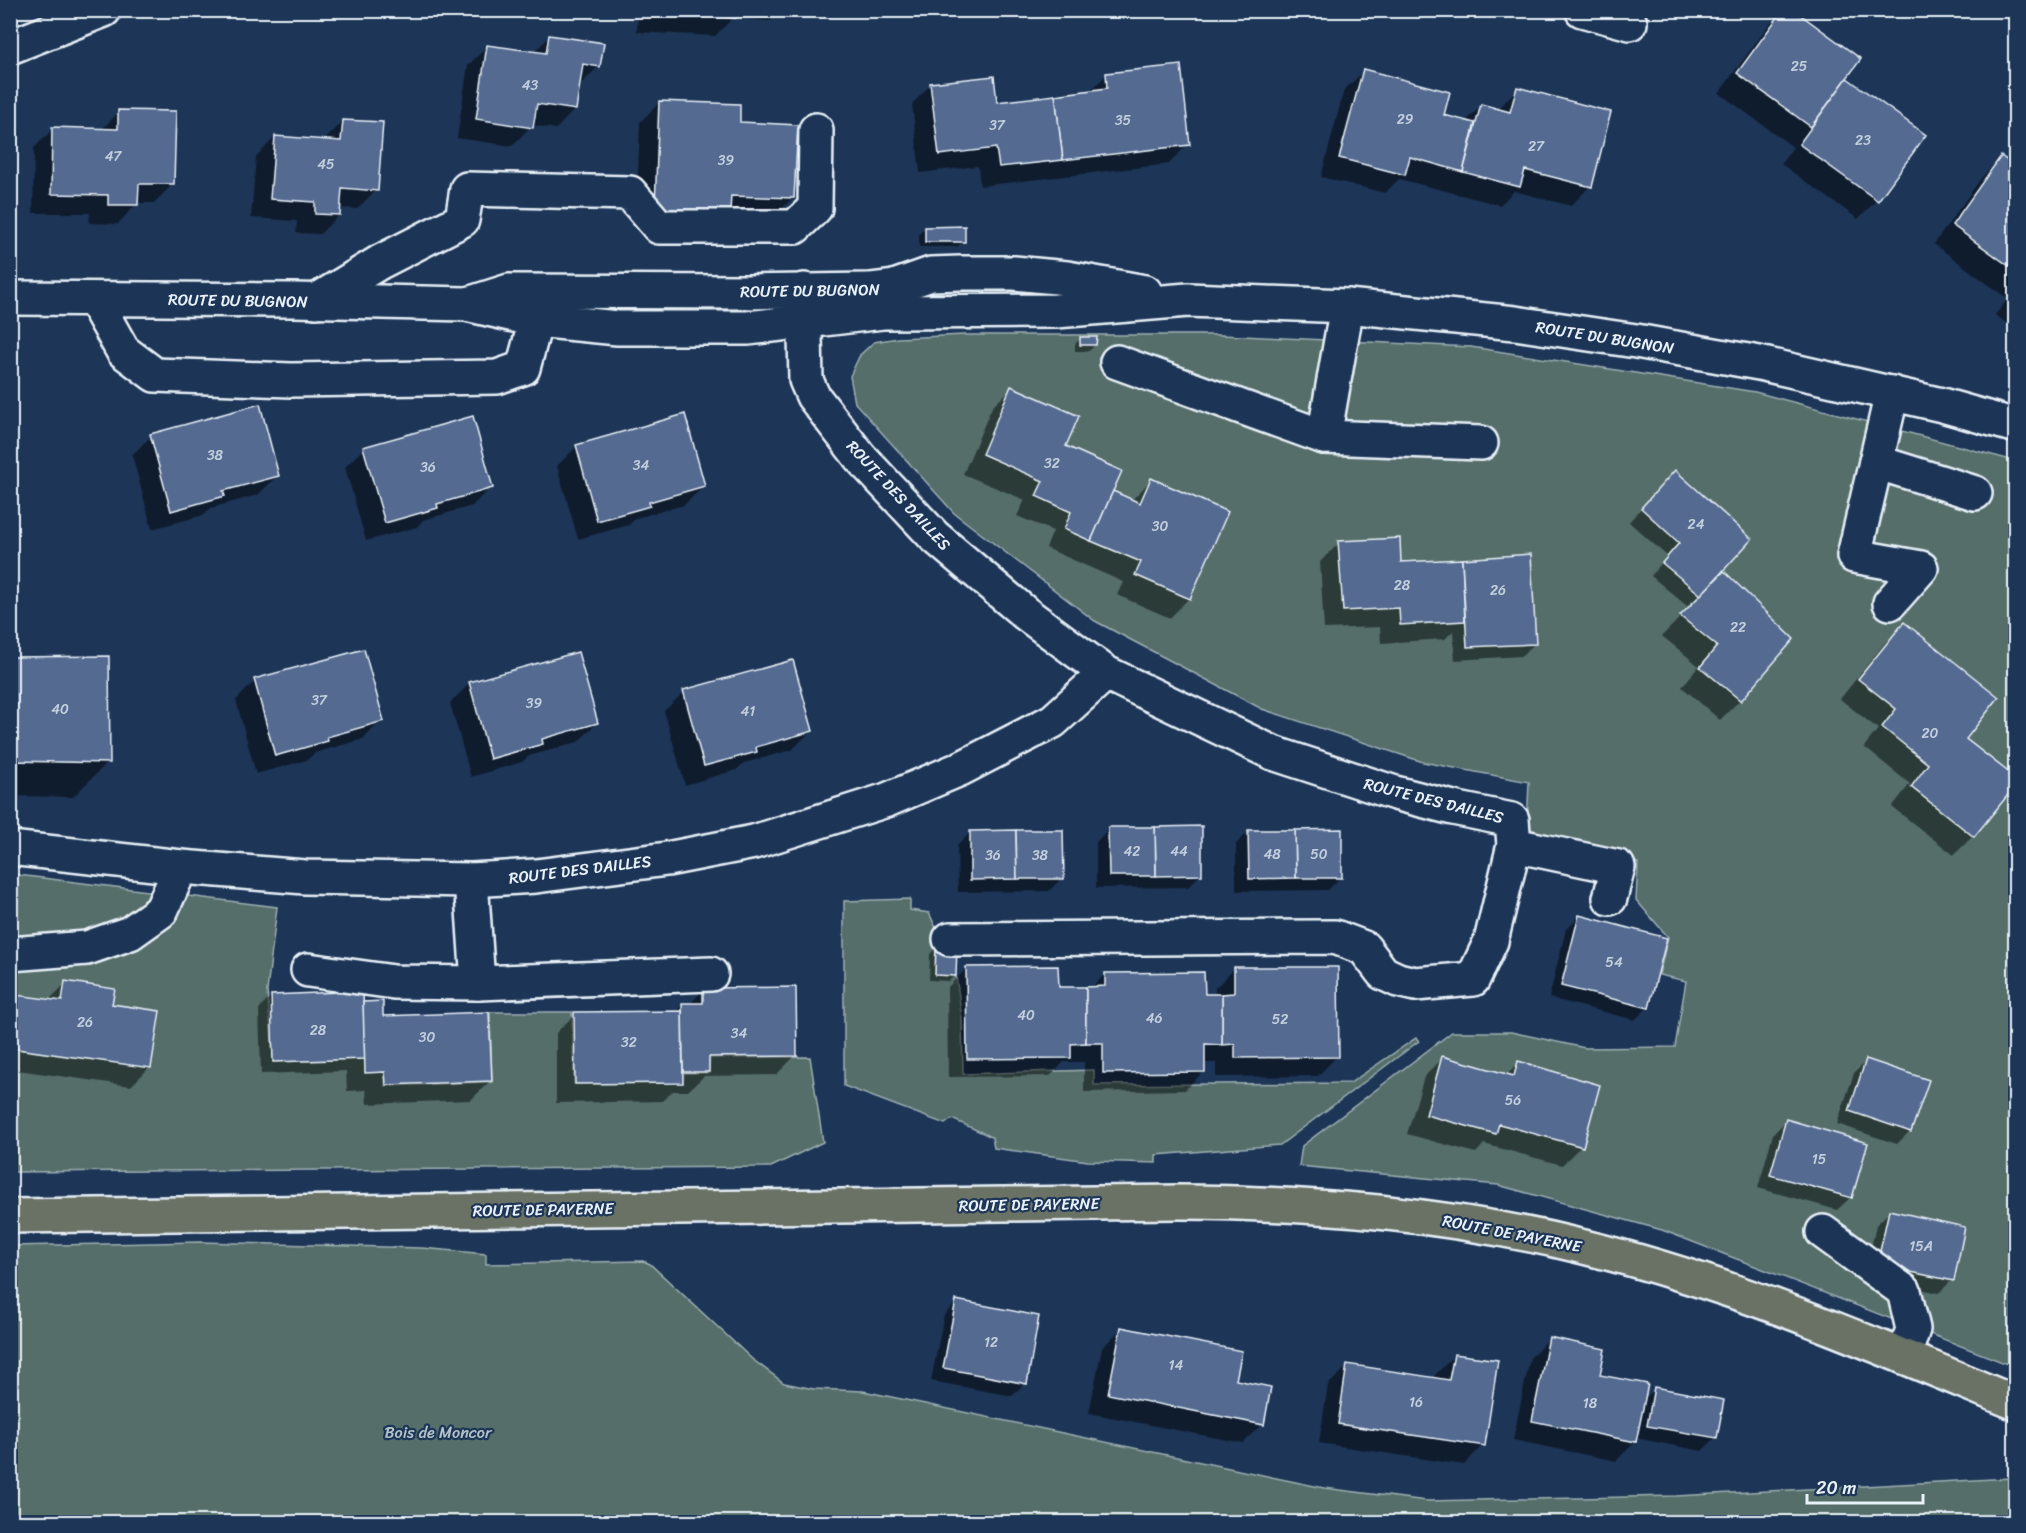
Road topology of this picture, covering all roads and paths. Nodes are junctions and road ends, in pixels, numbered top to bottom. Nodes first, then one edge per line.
1 (104, 10) edge
2 (1582, 10) edge
3 (1630, 23) dead end
4 (10, 47) edge
5 (816, 130) dead end
6 (10, 298) edge
7 (94, 299) junction
8 (316, 301) junction
9 (466, 304) junction
10 (804, 306) junction
11 (1347, 306) junction
12 (536, 321) junction
13 (1117, 362) dead end
14 (1892, 393) junction
15 (2016, 426) edge
16 (1324, 437) junction
17 (1481, 443) dead end
18 (1876, 462) junction
19 (1975, 493) dead end
20 (1890, 603) dead end
21 (1107, 674) junction
22 (1514, 845) junction
23 (10, 848) edge
24 (181, 867) junction
25 (471, 880) junction
26 (1610, 898) dead end
27 (950, 939) dead end
28 (10, 954) edge
29 (308, 970) dead end
30 (711, 974) dead end
31 (478, 983) junction
32 (10, 1216) edge
33 (1823, 1232) dead end
34 (1904, 1357) junction
35 (2016, 1403) edge

1 - 4 street
2 - 3 street
5 - 8 street
6 - 7 street, ROUTE DU BUGNON
7 - 8 street, ROUTE DU BUGNON
7 - 12 street
8 - 9 street, ROUTE DU BUGNON
9 - 10 street, ROUTE DU BUGNON
9 - 12 street, ROUTE DU BUGNON
10 - 11 street, ROUTE DU BUGNON
10 - 12 street, ROUTE DU BUGNON
10 - 21 street, ROUTE DES DAILLES
11 - 14 street, ROUTE DU BUGNON
11 - 16 street
13 - 16 street
14 - 15 street, ROUTE DU BUGNON
14 - 18 street
16 - 17 street
18 - 19 street
18 - 20 street
21 - 22 street, ROUTE DES DAILLES
21 - 25 street, ROUTE DES DAILLES
22 - 26 street
22 - 27 street, ROUTE DES DAILLES
23 - 24 street, ROUTE DES DAILLES
24 - 25 street, ROUTE DES DAILLES
24 - 28 street
25 - 31 street
29 - 31 street
30 - 31 street
32 - 34 main road, ROUTE DE PAYERNE
33 - 34 street
34 - 35 main road, ROUTE DE PAYERNE

